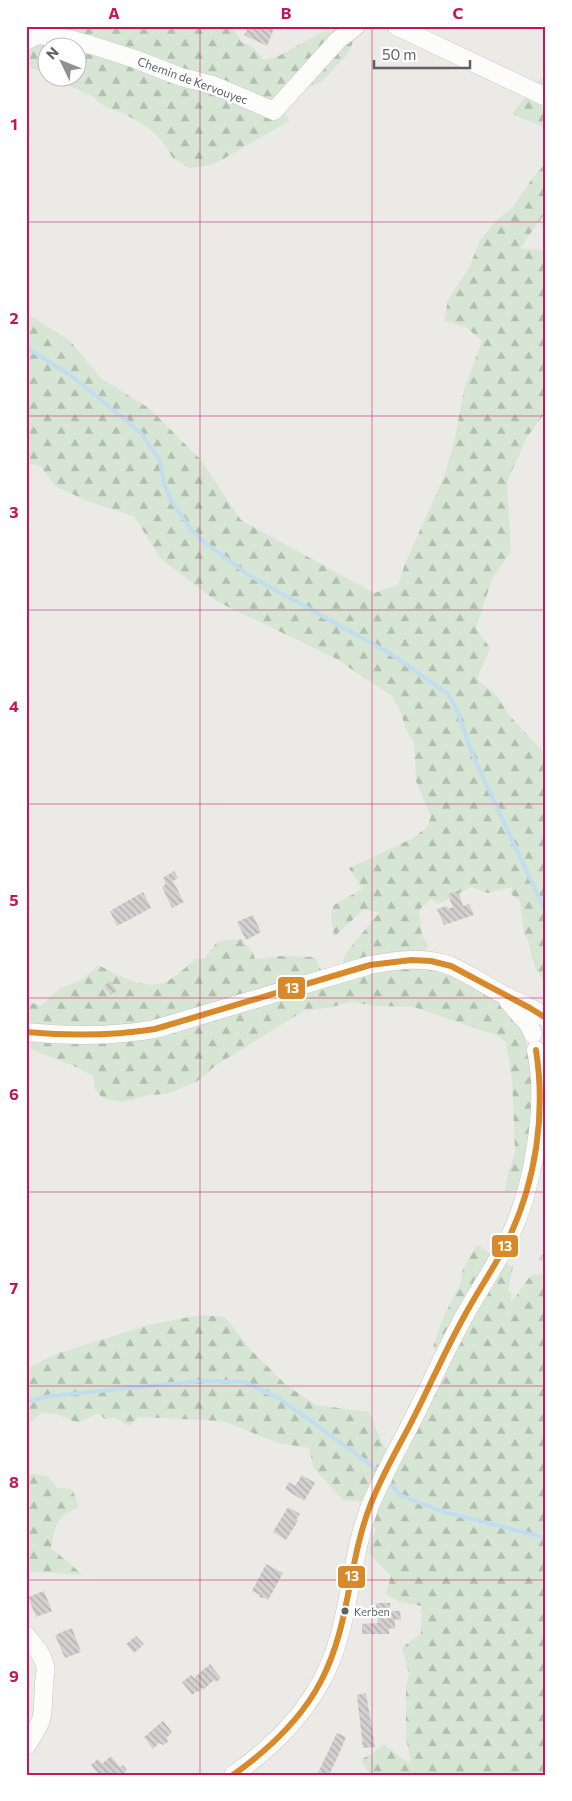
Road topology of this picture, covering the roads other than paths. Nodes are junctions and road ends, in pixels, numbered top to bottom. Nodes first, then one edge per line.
1 (356, 26) edge
2 (396, 26) edge
3 (26, 41) edge
4 (546, 97) edge
5 (501, 993) junction
6 (546, 1019) edge
7 (26, 1032) edge
8 (538, 1046) edge
9 (544, 1072) edge
10 (26, 1635) edge
11 (26, 1746) edge
12 (233, 1775) edge

1 - 3 street, Chemin de Kervouyec
2 - 4 street
5 - 6 street
5 - 7 street
5 - 8 street
6 - 8 street
8 - 9 street
9 - 12 street
10 - 11 street

